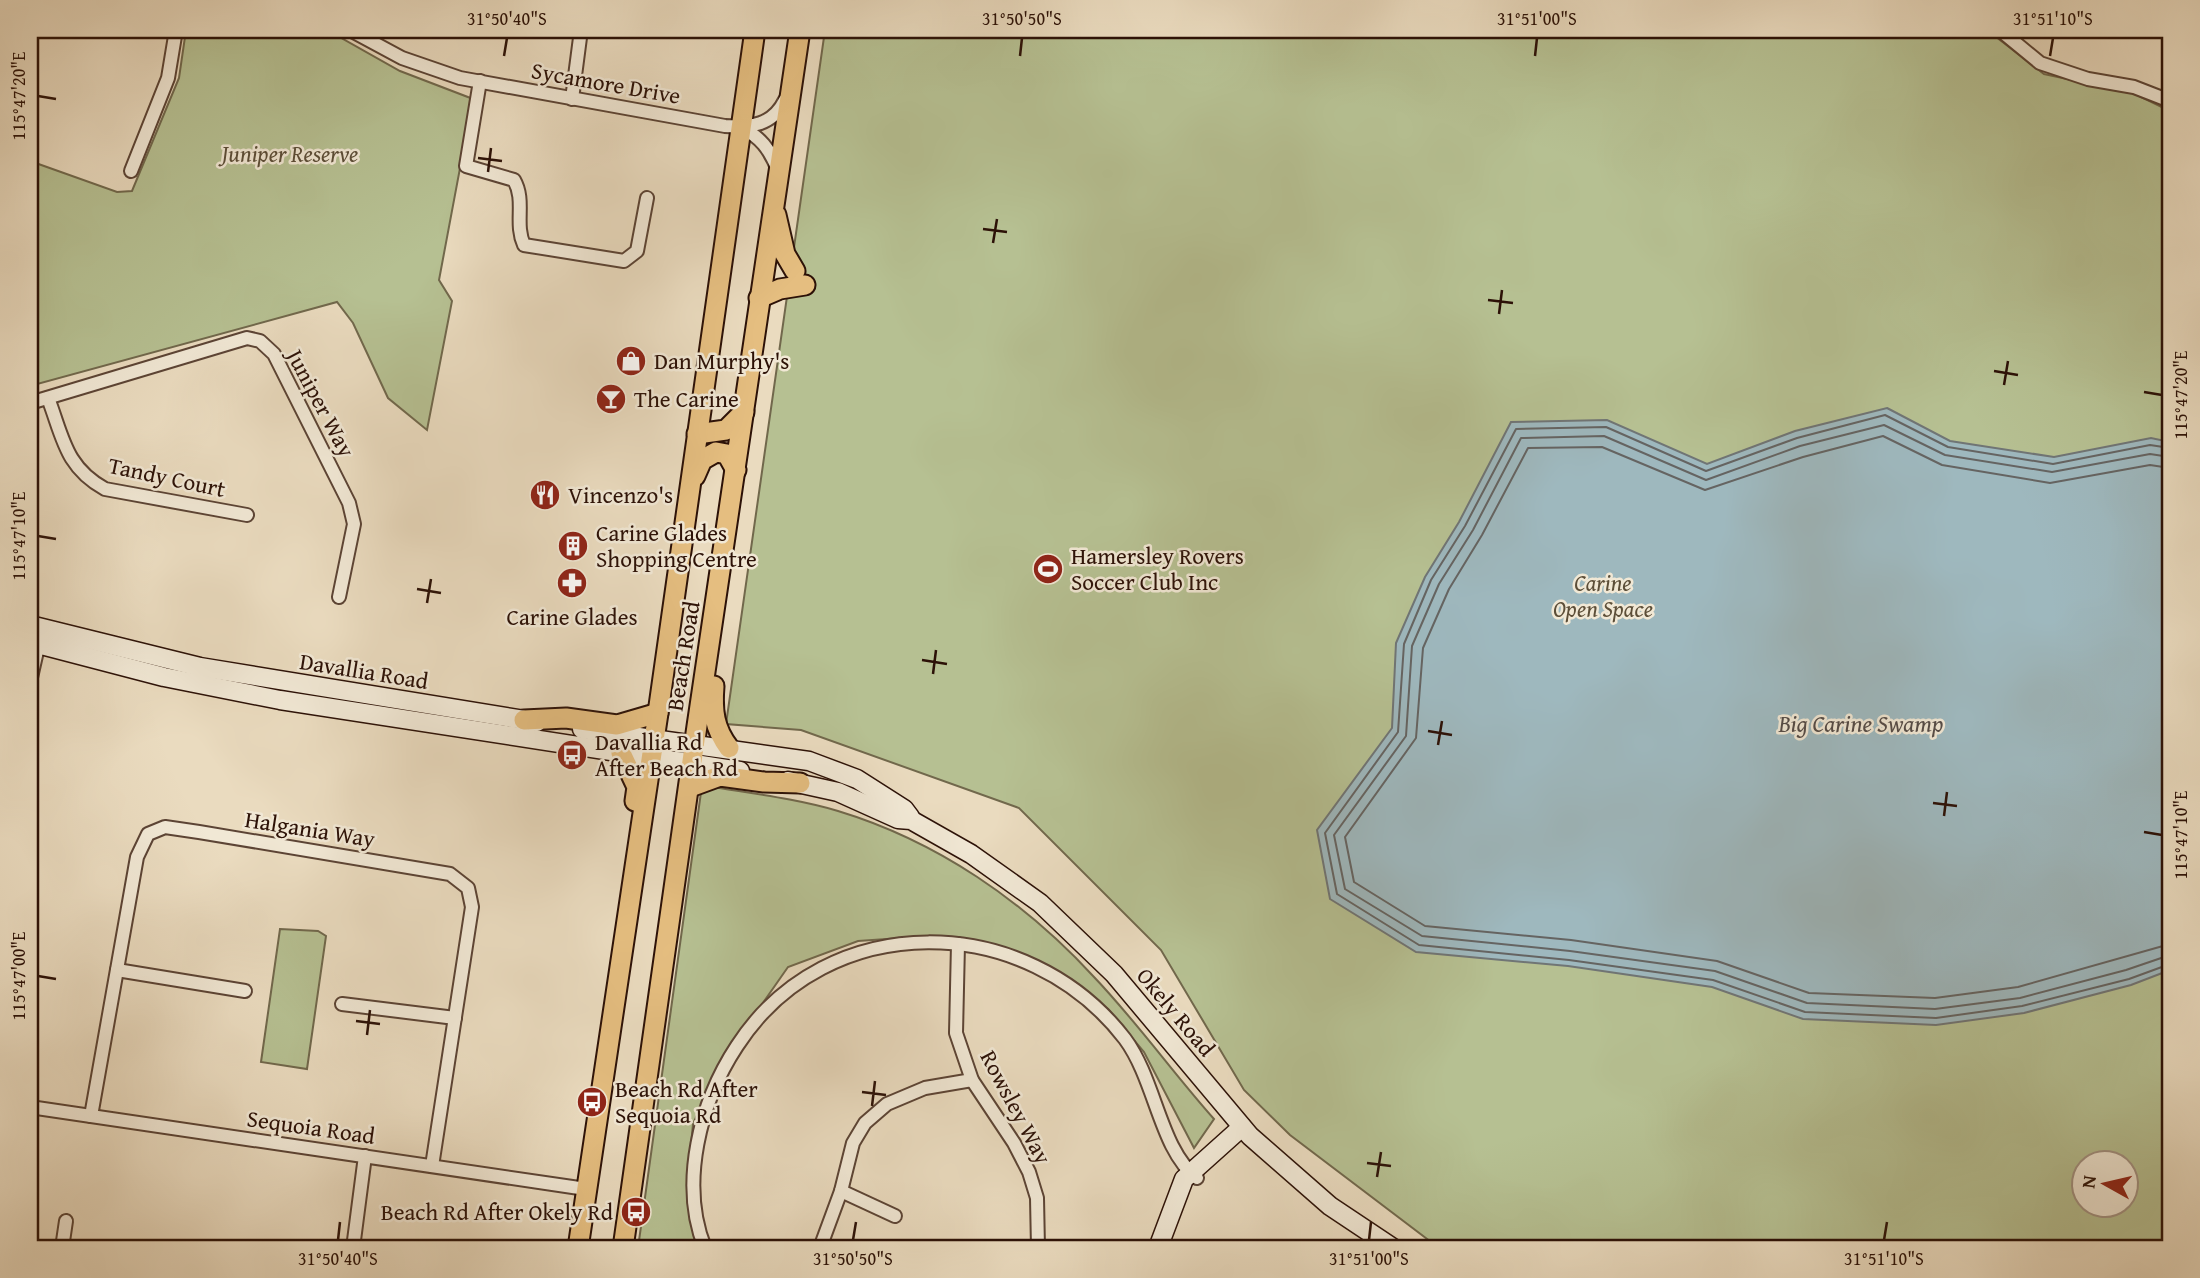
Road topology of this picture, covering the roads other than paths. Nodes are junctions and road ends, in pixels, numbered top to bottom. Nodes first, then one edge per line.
1 (176, 30) edge
2 (350, 30) edge
3 (581, 30) edge
4 (755, 30) edge
5 (800, 30) edge
6 (2000, 30) edge
7 (480, 81) junction
8 (792, 84) junction
9 (572, 99) junction
10 (2170, 102) edge
11 (740, 127) junction
12 (131, 171) dead end
13 (779, 173) junction
14 (648, 198) dead end
15 (774, 207) junction
16 (759, 298) junction
17 (48, 398) junction
18 (30, 403) edge
19 (744, 412) junction
20 (697, 434) junction
21 (736, 470) junction
22 (688, 493) junction
23 (247, 515) dead end
24 (719, 587) junction
25 (338, 597) dead end
26 (35, 635) edge
27 (30, 682) edge
28 (658, 713) junction
29 (524, 720) junction
30 (729, 748) junction
31 (653, 749) junction
32 (621, 753) junction
33 (694, 754) junction
34 (800, 783) junction
35 (690, 787) junction
36 (912, 820) junction
37 (634, 868) junction
38 (958, 944) junction
39 (117, 970) junction
40 (245, 990) dead end
41 (342, 1004) dead end
42 (455, 1018) junction
43 (972, 1080) junction
44 (30, 1107) edge
45 (91, 1116) junction
46 (1246, 1131) junction
47 (365, 1156) junction
48 (432, 1166) junction
49 (1193, 1175) junction
50 (586, 1189) junction
51 (841, 1191) junction
52 (894, 1216) dead end
53 (66, 1221) dead end
54 (62, 1248) edge
55 (352, 1248) edge
56 (578, 1248) edge
57 (623, 1248) edge
58 (705, 1248) edge
59 (820, 1248) edge
60 (1038, 1248) edge
61 (1158, 1248) edge
62 (1168, 1248) edge
63 (1393, 1248) edge

1 - 12 street
2 - 7 street, Sycamore Drive
3 - 9 street
4 - 11 main road, Beach Road
5 - 8 main road, Beach Road
6 - 10 street
7 - 9 street, Sycamore Drive
7 - 14 street
8 - 11 street, Sycamore Drive
8 - 13 main road, Beach Road
9 - 11 street, Sycamore Drive
11 - 13 street, Sycamore Drive
11 - 20 main road, Beach Road
13 - 15 main road, Beach Road
15 - 16 main road, Beach Road
15 - 16 main road
16 - 19 main road, Beach Road
17 - 18 street, Juniper Way
17 - 23 street, Tandy Court
17 - 25 street, Juniper Way
19 - 20 main road
19 - 21 main road, Beach Road
20 - 22 main road, Beach Road
21 - 22 main road
21 - 24 main road, Beach Road
22 - 28 main road, Beach Road
24 - 30 main road
24 - 33 main road, Beach Road
26 - 27 street
26 - 29 main road, Davallia Road
26 - 32 main road, Davallia Road
28 - 29 main road
28 - 31 main road, Beach Road
29 - 31 main road, Davallia Road
30 - 33 main road, Okely Road
30 - 36 main road, Okely Road
31 - 32 main road, Davallia Road
31 - 33 main road, Davallia Road
31 - 37 main road, Beach Road
32 - 37 main road
33 - 34 main road, Okely Road
33 - 35 main road, Beach Road
34 - 35 main road
34 - 36 main road, Okely Road
35 - 57 main road, Beach Road
36 - 46 main road, Okely Road
37 - 50 main road, Beach Road
38 - 43 street, Rowsley Way
38 - 49 street
38 - 58 street
39 - 40 street
39 - 42 street, Halgania Way
39 - 45 street, Halgania Way
41 - 42 street
42 - 48 street, Halgania Way
43 - 51 street
43 - 60 street, Rowsley Way
44 - 45 street, Sequoia Road
45 - 47 street, Sequoia Road
46 - 49 main road
46 - 63 main road, Okely Road
47 - 48 street, Sequoia Road
47 - 55 street
48 - 50 street, Sequoia Road
49 - 61 main road
49 - 62 main road
50 - 56 main road, Beach Road
51 - 52 street
51 - 59 street
53 - 54 street

